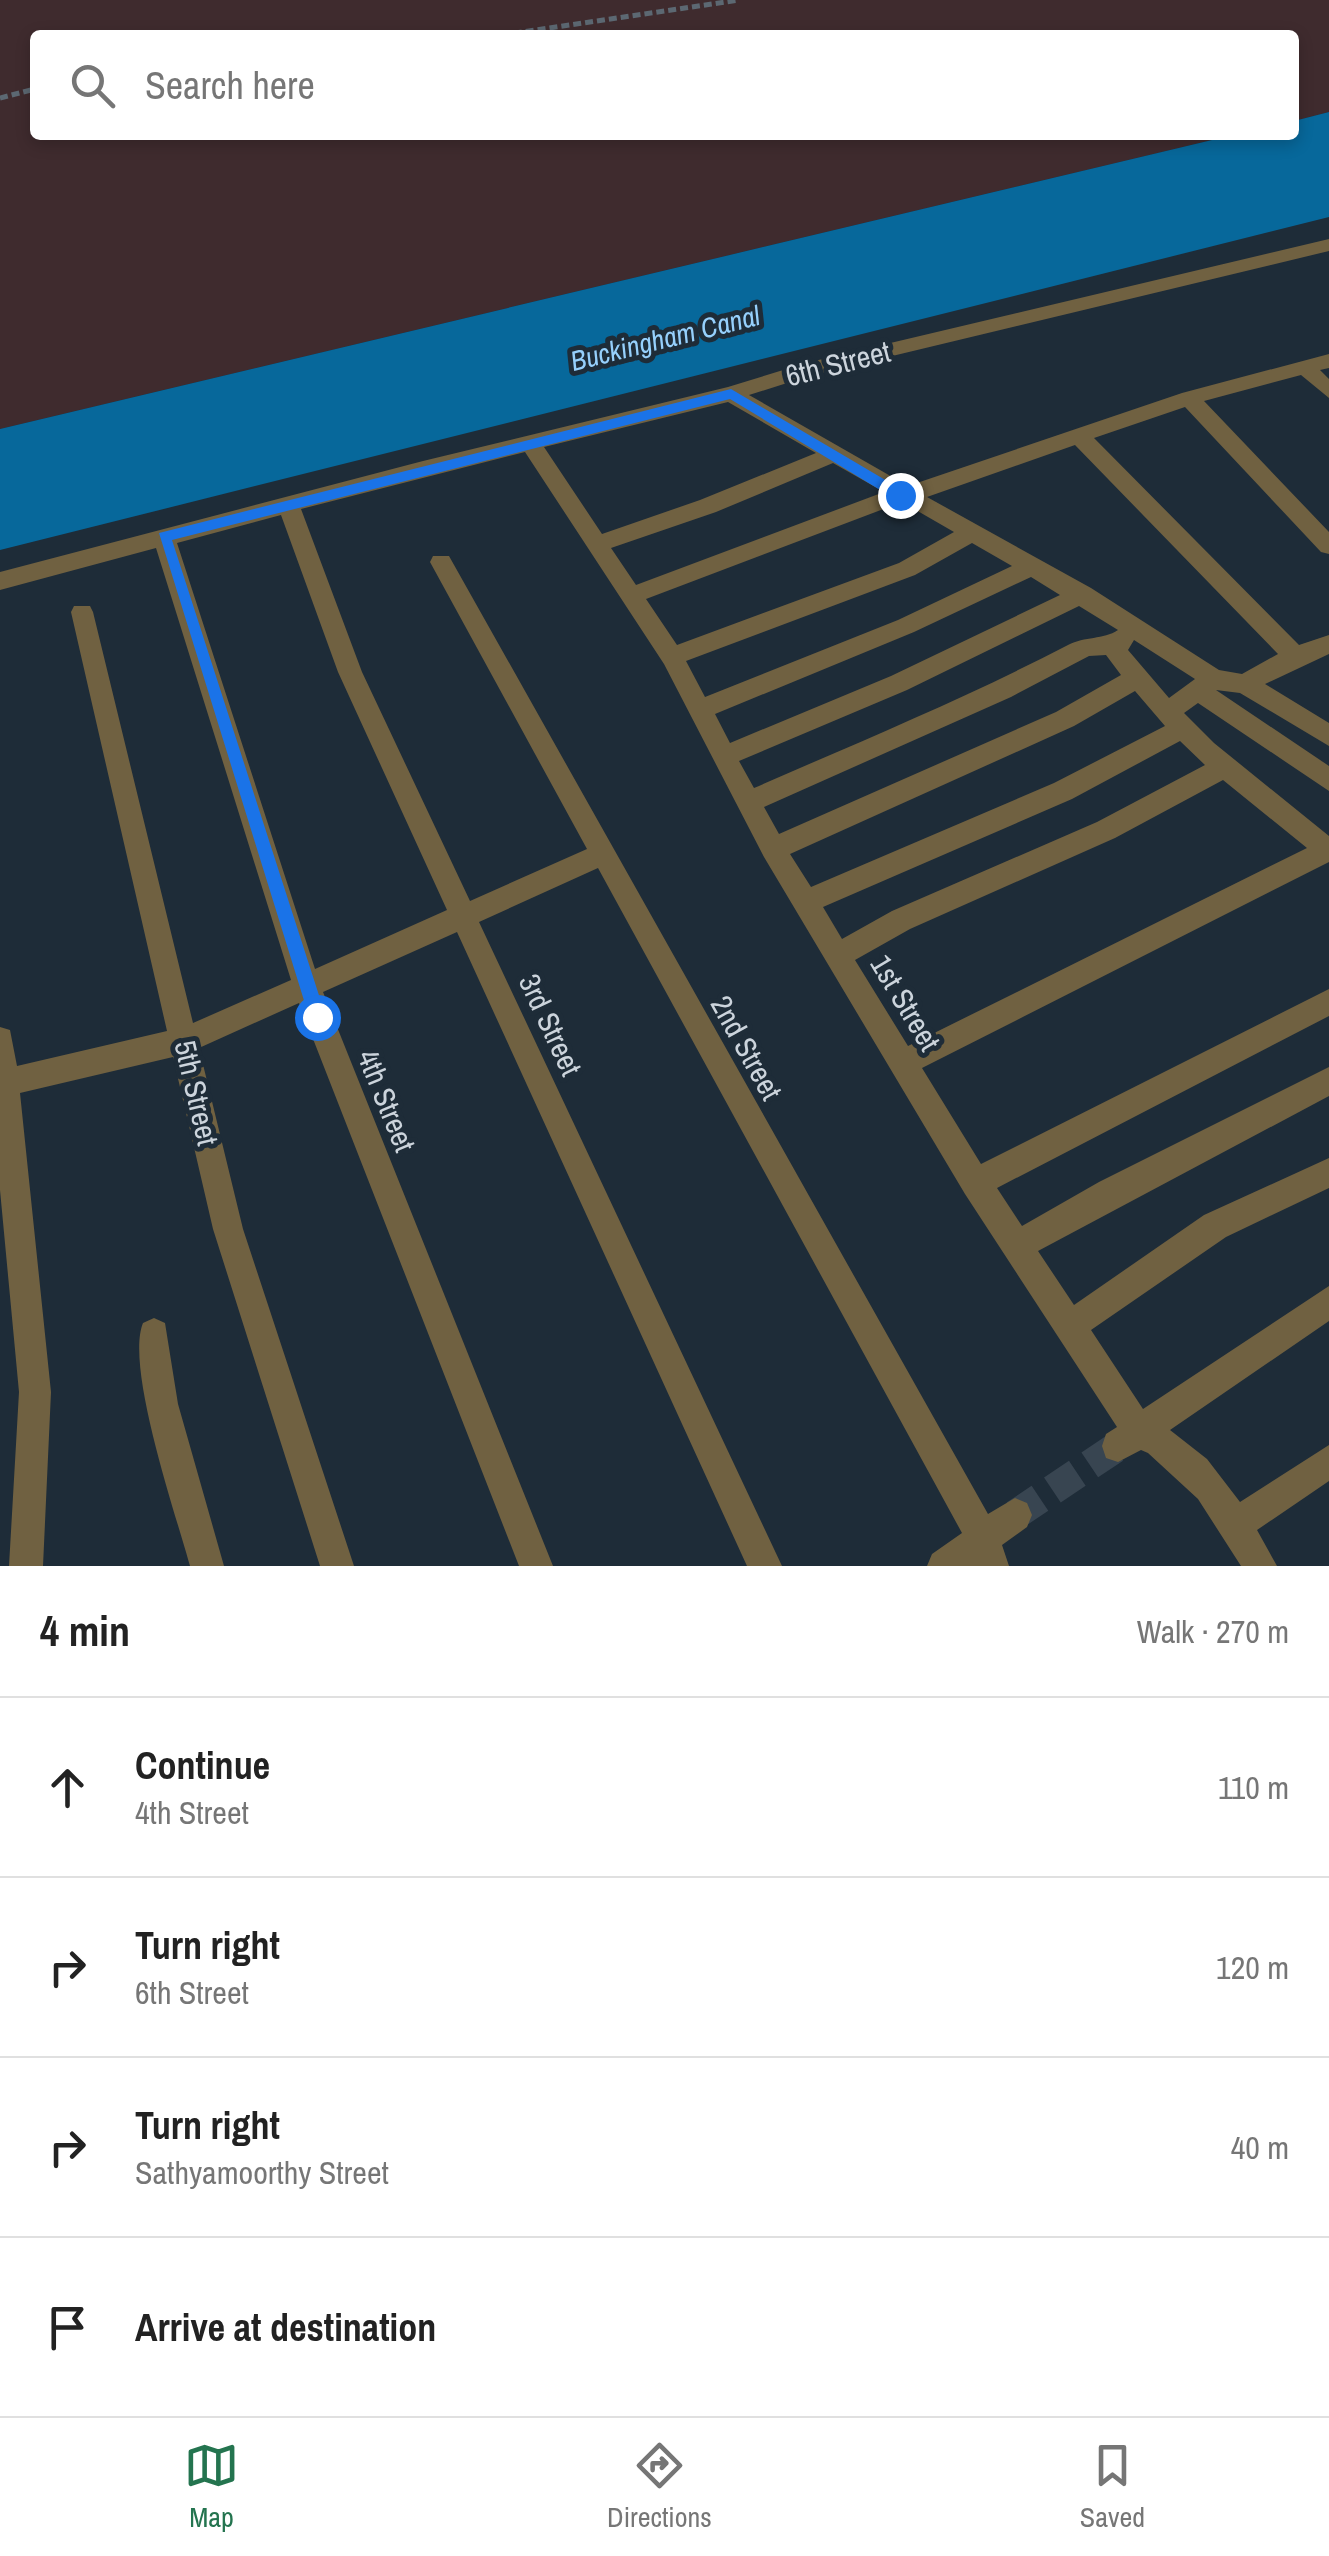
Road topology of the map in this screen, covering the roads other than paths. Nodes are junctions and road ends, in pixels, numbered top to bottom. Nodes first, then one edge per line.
1 (1329, 246) edge
2 (1329, 360) edge
3 (1305, 367) junction
4 (1329, 391) edge
5 (731, 394) junction
6 (1190, 398) junction
7 (1078, 435) junction
8 (530, 443) junction
9 (832, 455) junction
10 (903, 495) junction
11 (289, 506) junction
12 (972, 532) junction
13 (164, 537) junction
14 (597, 544) junction
15 (1329, 546) edge
16 (442, 562) dead end
17 (1034, 566) junction
18 (0, 581) edge
19 (1084, 594) junction
20 (633, 595) junction
21 (82, 612) dead end
22 (1135, 626) junction
23 (1329, 644) edge
24 (1115, 645) junction
25 (1295, 656) junction
26 (672, 657) junction
27 (1137, 678) junction
28 (1205, 684) junction
29 (1246, 684) junction
30 (702, 709) junction
31 (1174, 721) junction
32 (1329, 736) edge
33 (723, 757) junction
34 (1228, 765) junction
35 (1329, 780) edge
36 (748, 802) junction
37 (773, 849) junction
38 (1329, 850) edge
39 (600, 854) junction
40 (805, 902) junction
41 (463, 916) junction
42 (838, 955) junction
43 (307, 984) junction
44 (1329, 1002) edge
45 (0, 1040) edge
46 (184, 1040) junction
47 (903, 1063) junction
48 (1329, 1081) edge
49 (4, 1083) junction
50 (1329, 1173) edge
51 (976, 1182) junction
52 (1018, 1246) junction
53 (1329, 1302) edge
54 (1070, 1326) junction
55 (154, 1334) dead end
56 (1128, 1438) junction
57 (1329, 1462) edge
58 (1015, 1515) tunnel mouth
59 (1235, 1525) junction
60 (988, 1552) edge
61 (26, 1566) edge
62 (206, 1566) edge
63 (337, 1566) edge
64 (536, 1566) edge
65 (765, 1566) edge
66 (944, 1566) edge
67 (1260, 1566) edge

1 - 5 street, 6th Street
2 - 3 street
3 - 4 street
3 - 6 street
5 - 8 street, 6th Street
5 - 9 street
6 - 7 street
6 - 15 street
7 - 10 street
7 - 25 street
8 - 11 street, 6th Street
8 - 14 street, 1st Street
9 - 10 street
9 - 14 street
10 - 12 street
10 - 20 street
11 - 13 street, 6th Street
11 - 41 street, 3rd Street
12 - 17 street
12 - 26 street
13 - 18 street, 6th Street
13 - 43 street, 4th Street
14 - 20 street, 1st Street
16 - 39 street, 2nd Street
17 - 19 street
17 - 30 street
19 - 22 street
19 - 33 street
20 - 26 street, 1st Street
21 - 46 street, 5th Street
22 - 24 street
22 - 28 street
23 - 25 street
24 - 27 street
24 - 36 street
25 - 29 street
26 - 30 street, 1st Street
27 - 31 street
27 - 37 street
28 - 29 street
28 - 31 street
28 - 35 street
29 - 32 street
30 - 33 street, 1st Street
31 - 34 street
31 - 40 street
33 - 36 street, 1st Street
34 - 38 street
34 - 42 street
36 - 37 street, 1st Street
37 - 40 street, 1st Street
38 - 47 street
39 - 41 street
39 - 60 street, 2nd Street
40 - 42 street, 1st Street
41 - 43 street
41 - 65 street, 3rd Street
42 - 47 street, 1st Street
43 - 46 street
43 - 64 street, 4th Street
44 - 51 street
45 - 49 street
46 - 49 street
46 - 63 street, 5th Street
47 - 51 street, 1st Street
48 - 52 street
49 - 61 street
50 - 54 street
51 - 52 street, 1st Street
52 - 54 street, 1st Street
53 - 56 street
54 - 56 street, 1st Street
55 - 62 street
56 - 59 street, 1st Street
57 - 59 street
58 - 60 street
59 - 67 street, 1st Street
60 - 66 street

